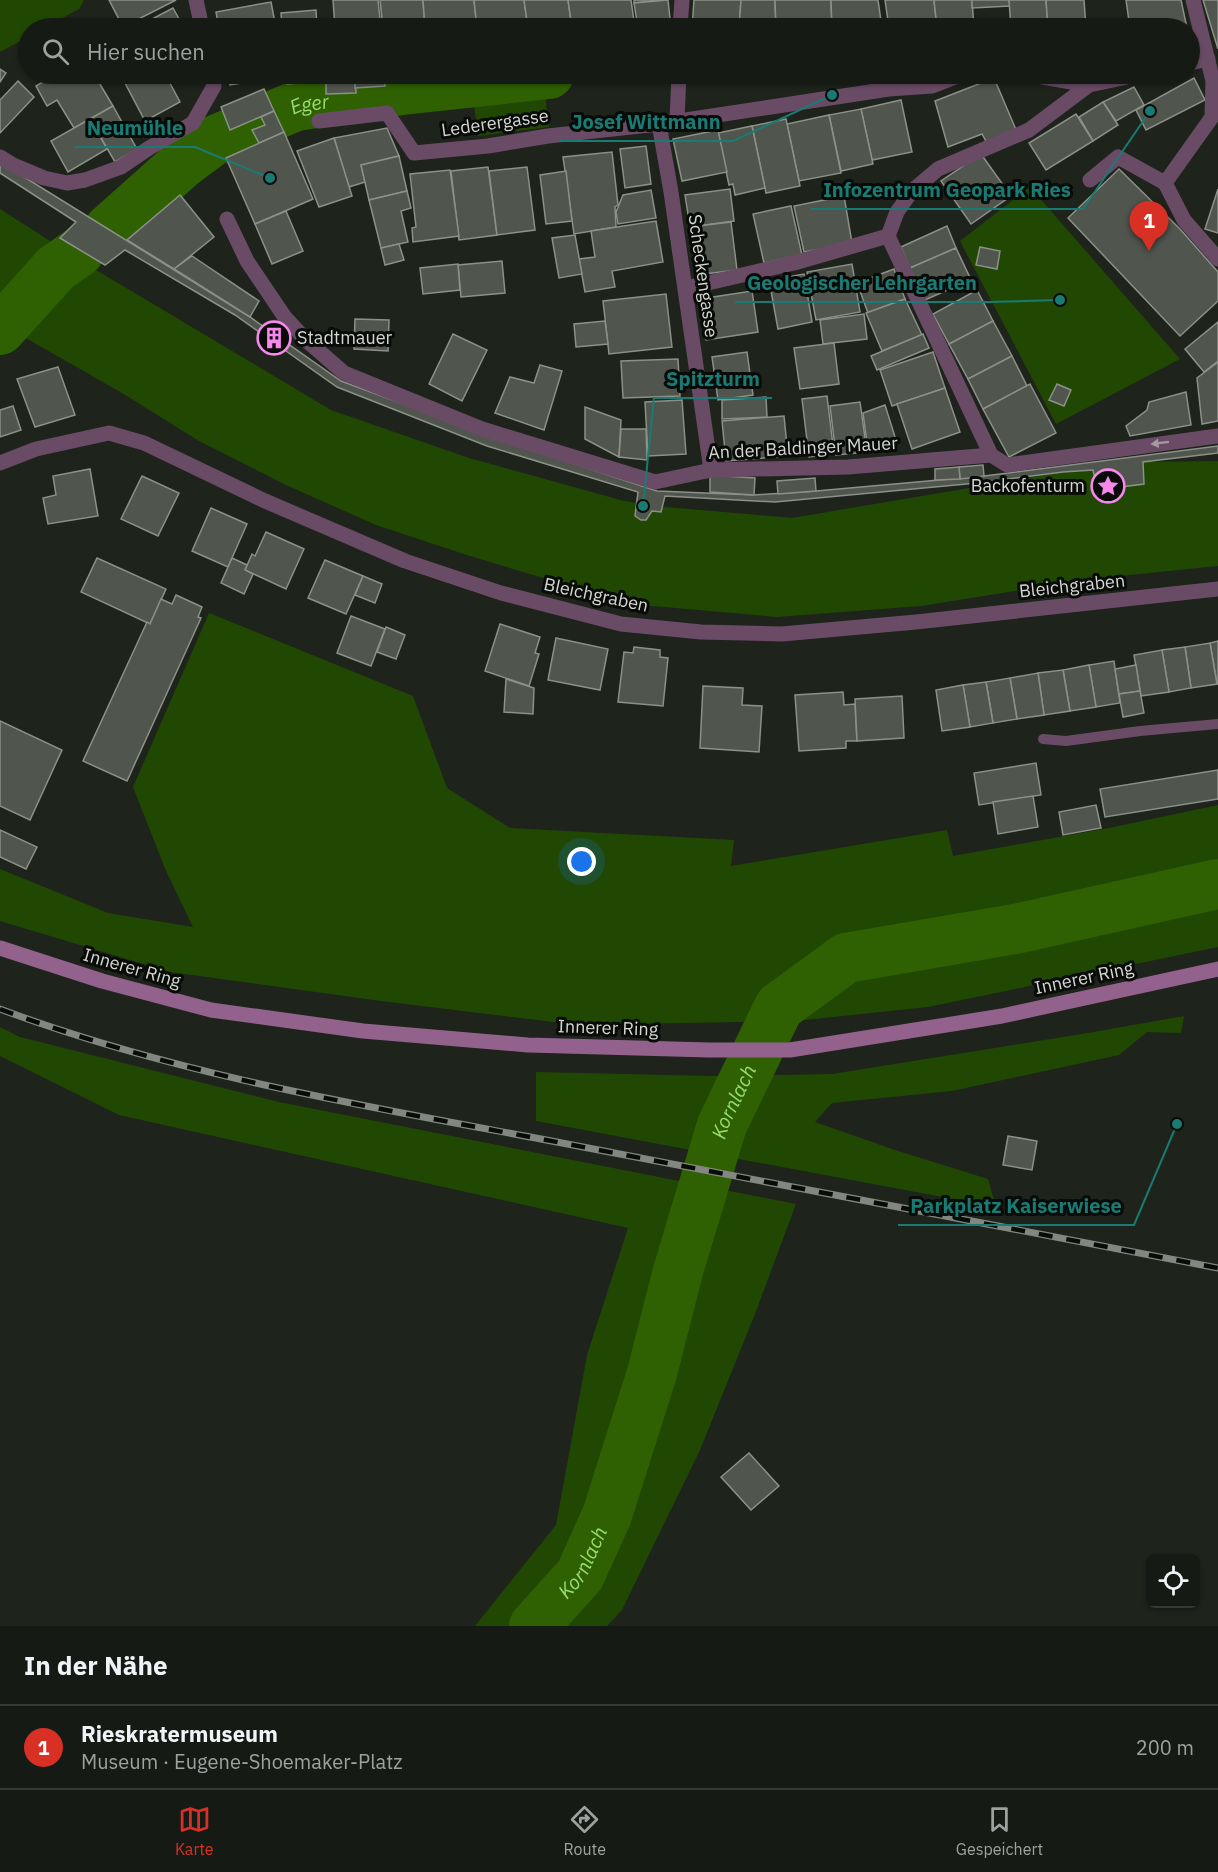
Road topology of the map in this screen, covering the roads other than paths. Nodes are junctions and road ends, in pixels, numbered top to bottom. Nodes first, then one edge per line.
1 (196, 0) edge
2 (682, 0) edge
3 (1193, 0) edge
4 (200, 18) edge
5 (681, 18) edge
6 (1198, 18) edge
7 (1200, 28) edge
8 (1208, 59) junction
9 (1200, 61) edge
10 (214, 84) edge
11 (679, 84) edge
12 (937, 84) edge
13 (1083, 84) edge
14 (1094, 84) edge
15 (1089, 85) junction
16 (677, 120) junction
17 (319, 121) dead end
18 (659, 124) junction
19 (0, 157) edge
20 (1090, 180) dead end
21 (1165, 183) junction
22 (227, 219) dead end
23 (888, 236) junction
24 (1218, 260) edge
25 (686, 288) junction
26 (1218, 436) edge
27 (991, 455) junction
28 (0, 463) edge
29 (711, 470) junction
30 (1218, 589) edge
31 (1218, 724) edge
32 (1043, 739) dead end
33 (0, 948) edge
34 (1218, 969) edge

1 - 4 street
2 - 5 street
3 - 6 street
7 - 8 street
8 - 9 street
8 - 21 street
10 - 19 street
11 - 16 street
12 - 16 street, Lederergasse
13 - 15 street
14 - 15 street
15 - 23 street
16 - 18 street, Lederergasse
17 - 18 street, Lederergasse
18 - 25 street, Scheckengasse
20 - 21 street
21 - 24 street
22 - 29 street, An der Baldinger Mauer
23 - 25 street
23 - 27 street
25 - 29 street, Scheckengasse
26 -> 27 street, An der Baldinger Mauer
27 - 29 street, An der Baldinger Mauer
28 - 30 street, Bleichgraben
31 - 32 lane
33 - 34 main road, Innerer Ring

